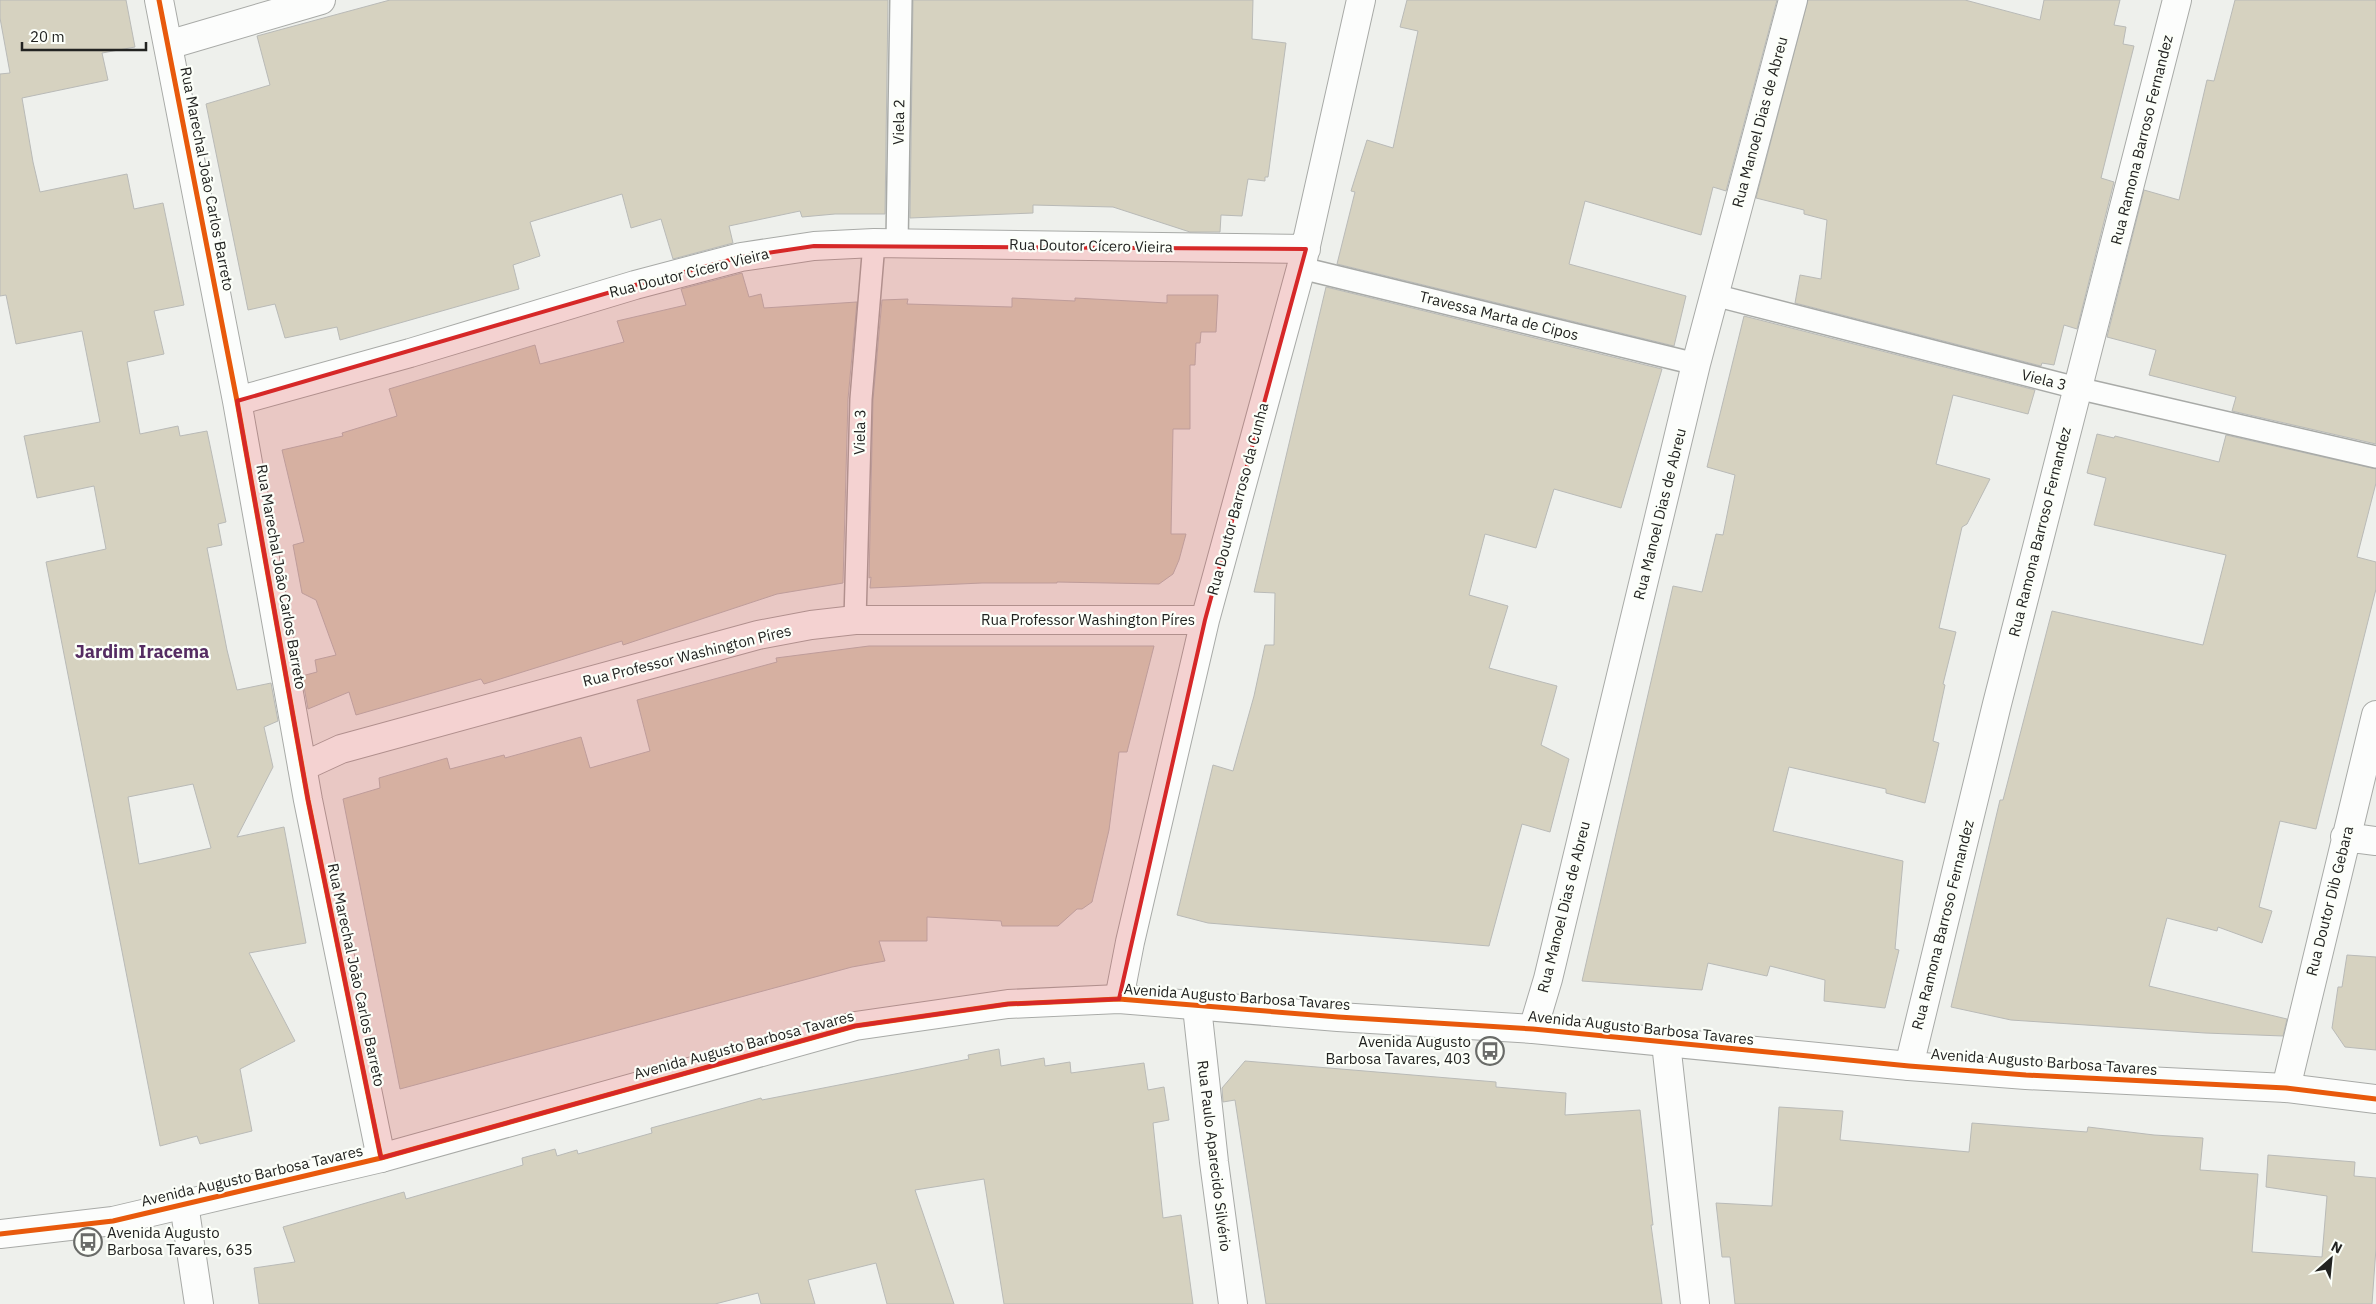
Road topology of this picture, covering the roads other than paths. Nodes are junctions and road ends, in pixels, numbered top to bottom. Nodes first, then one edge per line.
1 (159, 0) edge
2 (321, 0) edge
3 (901, 0) edge
4 (1361, 0) edge
5 (1793, 0) edge
6 (2177, 0) edge
7 (168, 45) junction
8 (885, 243) junction
9 (1304, 258) junction
10 (1714, 295) junction
11 (1696, 364) junction
12 (2077, 388) junction
13 (237, 401) junction
14 (2376, 457) edge
15 (855, 620) junction
16 (1205, 620) junction
17 (2376, 715) edge
18 (302, 767) junction
19 (2345, 837) junction
20 (2376, 840) edge
21 (1119, 1000) junction
22 (1197, 1007) junction
23 (1532, 1029) junction
24 (1666, 1044) junction
25 (1909, 1066) junction
26 (2286, 1088) junction
27 (2376, 1099) edge
28 (381, 1158) junction
29 (184, 1204) junction
30 (0, 1234) edge
31 (199, 1304) edge
32 (1234, 1304) edge
33 (1695, 1304) edge

1 - 7 street, Rua Marechal João Carlos Barreto
2 - 7 street
3 - 8 lane, Viela 2
4 - 9 street, Rua Doutor Barroso da Cunha
5 - 10 street, Rua Manoel Dias de Abreu
6 - 12 street, Rua Ramona Barroso Fernandez
7 - 13 street, Rua Marechal João Carlos Barreto
8 - 9 street, Rua Doutor Cícero Vieira
8 - 13 street, Rua Doutor Cícero Vieira
8 - 15 lane, Viela 3
9 - 11 lane, Travessa Marta de Cipos
9 - 16 street, Rua Doutor Barroso da Cunha
10 - 11 street, Rua Manoel Dias de Abreu
10 - 12 lane, Viela 3
11 - 23 street, Rua Manoel Dias de Abreu
12 - 14 lane, Viela 3
12 - 25 street, Rua Ramona Barroso Fernandez
13 - 18 street, Rua Marechal João Carlos Barreto
15 - 16 street, Rua Professor Washington Píres
15 - 18 street, Rua Professor Washington Píres
16 - 21 street, Rua Doutor Barroso da Cunha
17 - 19 street, Rua Doutor Dib Gebara
18 - 28 street, Rua Marechal João Carlos Barreto
19 - 20 street
19 - 26 street, Rua Doutor Dib Gebara
21 - 22 street, Avenida Augusto Barbosa Tavares
21 - 28 street, Avenida Augusto Barbosa Tavares
22 - 23 street, Avenida Augusto Barbosa Tavares
22 - 32 street, Rua Paulo Aparecido Silvério
23 - 24 street, Avenida Augusto Barbosa Tavares
24 - 25 street, Avenida Augusto Barbosa Tavares
24 - 33 street
25 - 26 street, Avenida Augusto Barbosa Tavares
26 - 27 street, Avenida Augusto Barbosa Tavares
28 - 29 street, Avenida Augusto Barbosa Tavares
29 - 30 street, Avenida Augusto Barbosa Tavares
29 - 31 street

